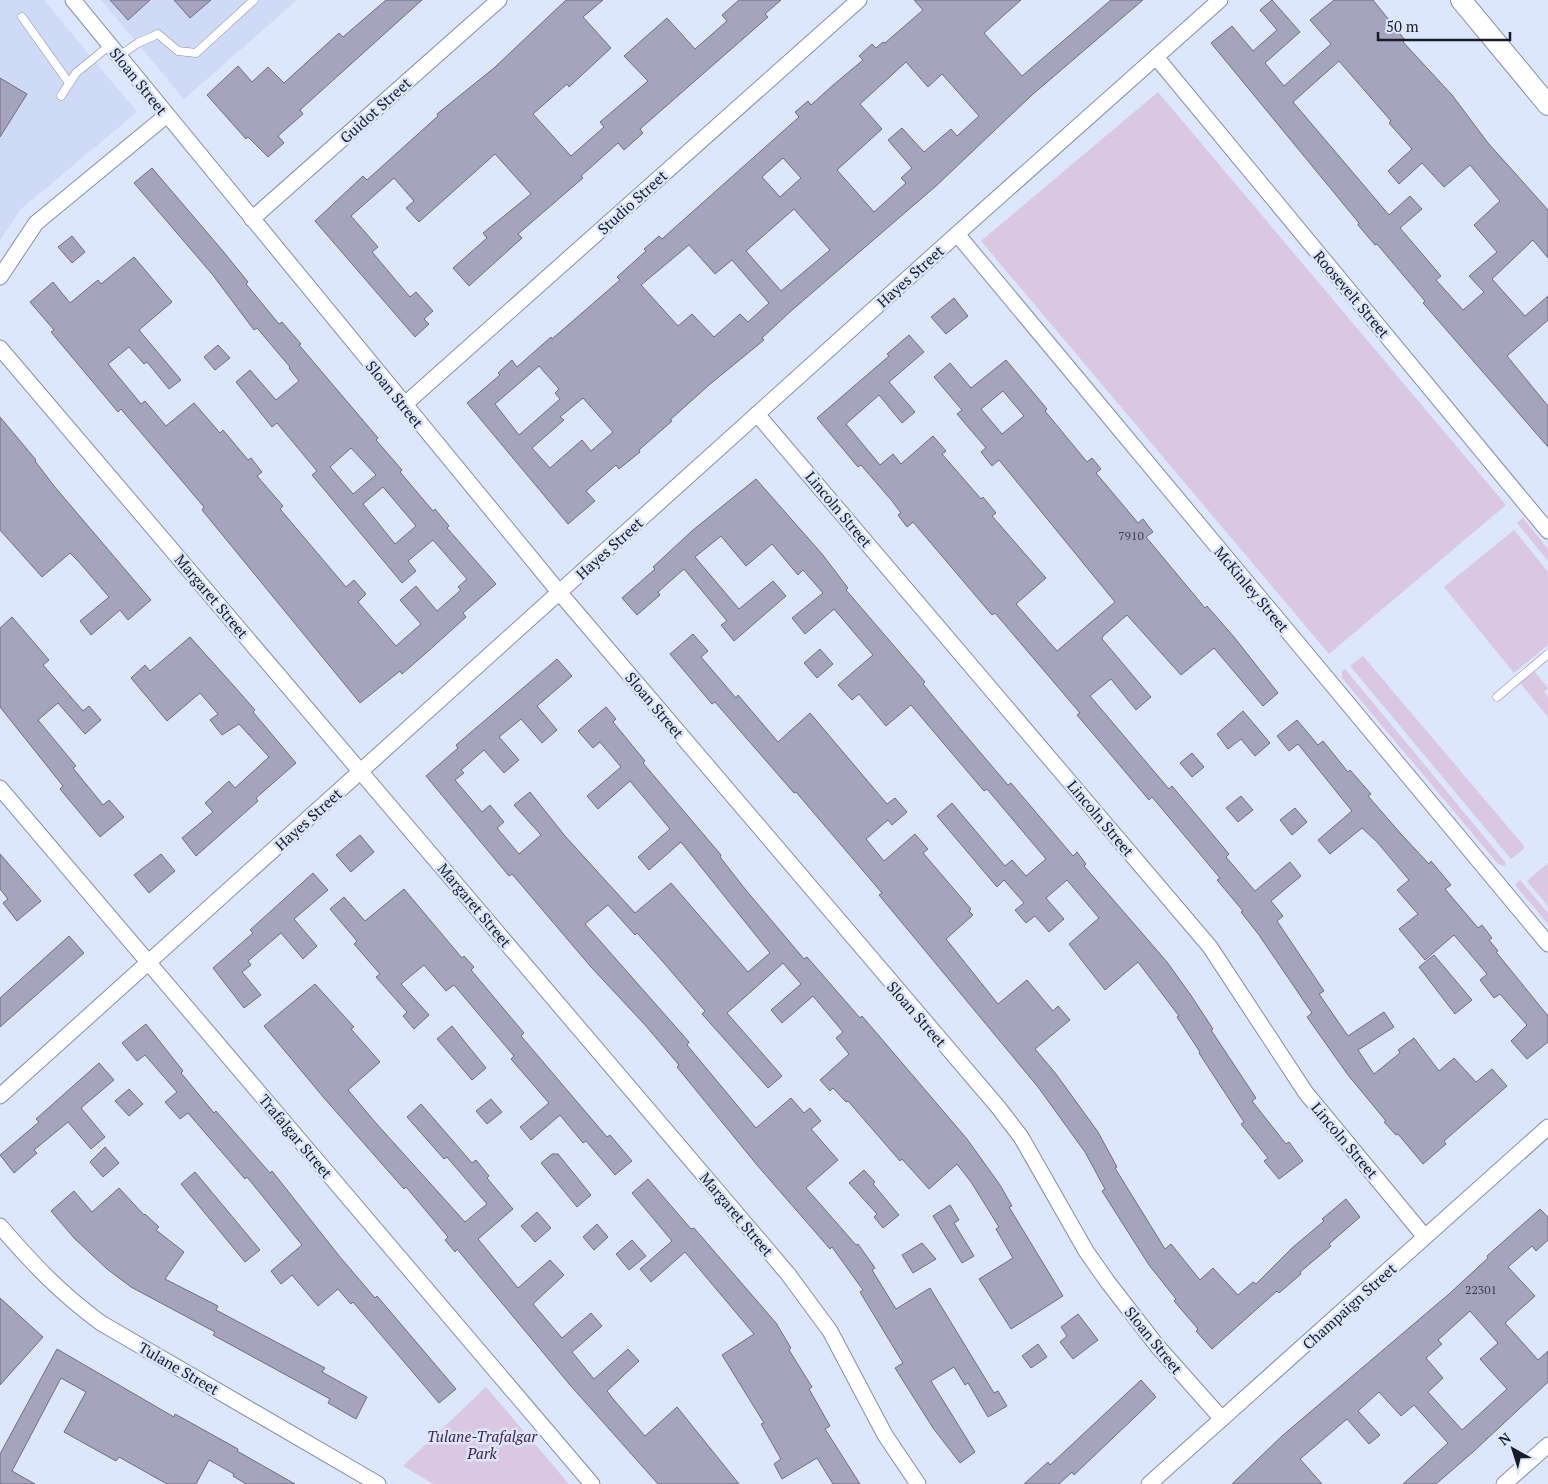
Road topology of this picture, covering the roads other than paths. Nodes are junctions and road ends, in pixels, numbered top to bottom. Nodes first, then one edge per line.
1 (73, 0) edge
2 (254, 0) edge
3 (499, 0) edge
4 (859, 0) edge
5 (1220, 0) edge
6 (1461, 0) edge
7 (22, 17) dead end
8 (114, 51) junction
9 (1156, 57) junction
10 (69, 83) junction
11 (61, 96) dead end
12 (1548, 105) edge
13 (167, 115) junction
14 (252, 219) junction
15 (957, 234) junction
16 (0, 277) edge
17 (0, 348) edge
18 (404, 405) junction
19 (757, 414) junction
20 (1548, 531) edge
21 (559, 592) junction
22 (1548, 654) edge
23 (1497, 697) dead end
24 (361, 771) junction
25 (0, 788) edge
26 (1548, 944) edge
27 (148, 962) junction
28 (0, 1096) edge
29 (1548, 1128) edge
30 (0, 1226) edge
31 (1426, 1237) junction
32 (1222, 1419) junction
33 (1548, 1444) edge
34 (378, 1484) edge
35 (592, 1484) edge
36 (918, 1484) edge
37 (1149, 1484) edge
38 (1504, 1484) edge

1 - 8 street, Sloan Street
2 - 8 lane
3 - 14 street, Guidot Street
4 - 18 street, Studio Street
5 - 9 street, Hayes Street
6 - 12 street
7 - 10 lane
8 - 10 lane
8 - 13 street, Sloan Street
9 - 15 street, Hayes Street
9 - 20 street, Roosevelt Street
10 - 11 lane
13 - 14 street, Sloan Street
13 - 16 street
14 - 18 street, Sloan Street
15 - 19 street, Hayes Street
15 - 26 street, McKinley Street
17 - 24 street, Margaret Street
18 - 21 street, Sloan Street
19 - 21 street, Hayes Street
19 - 31 street, Lincoln Street
21 - 24 street, Hayes Street
21 - 32 street, Sloan Street
22 - 23 lane
24 - 27 street, Hayes Street
24 - 36 street, Margaret Street
25 - 27 street, Trafalgar Street
27 - 28 street, Hayes Street
27 - 35 street, Trafalgar Street
29 - 31 street, Champaign Street
30 - 34 street, Tulane Street
31 - 32 street, Champaign Street
32 - 37 street, Champaign Street
33 - 38 street

